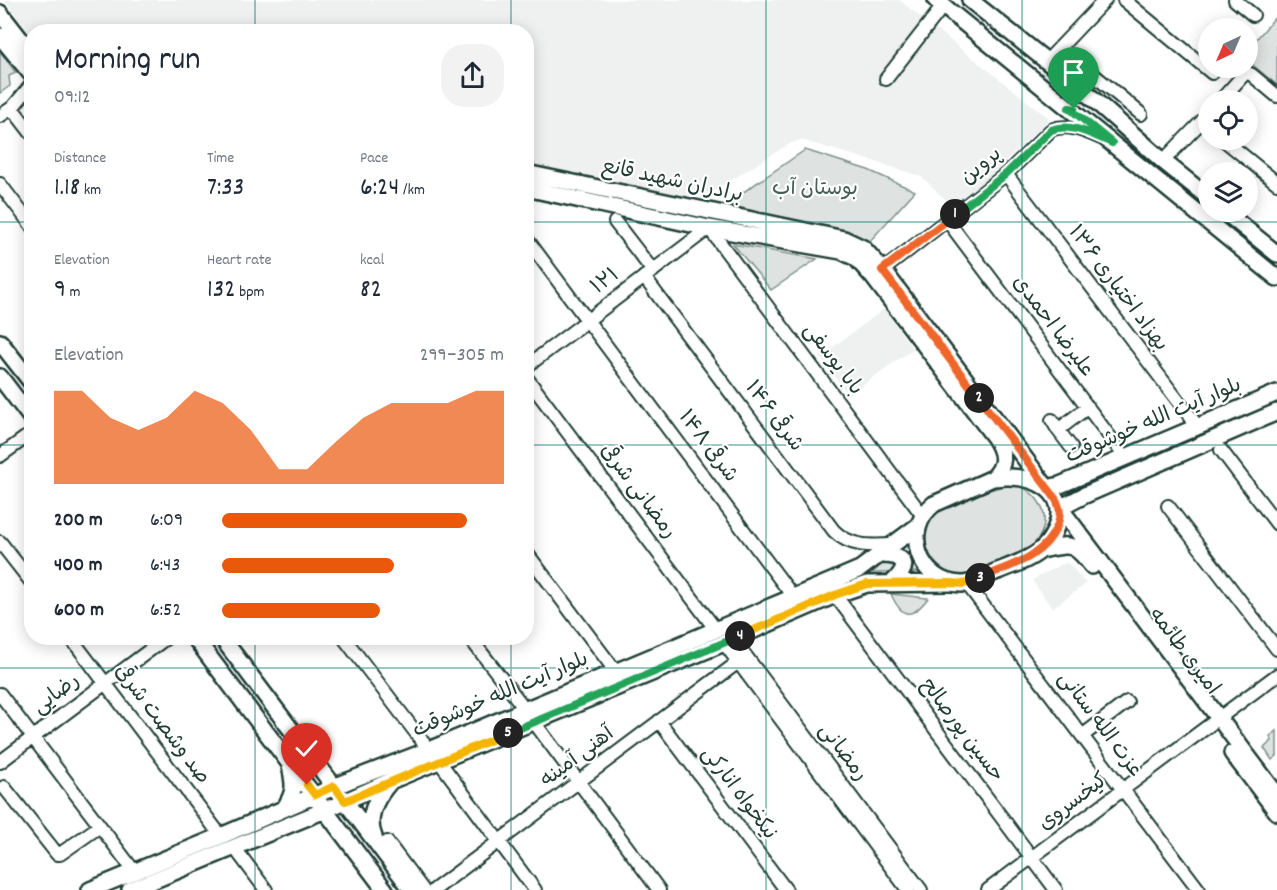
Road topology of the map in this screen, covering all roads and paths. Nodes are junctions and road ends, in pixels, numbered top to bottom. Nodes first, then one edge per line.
1 (970, 0) edge
2 (1105, 0) edge
3 (1124, 0) edge
4 (1236, 0) edge
5 (939, 3) edge
6 (0, 13) edge
7 (1253, 15) dead end
8 (0, 36) edge
9 (24, 44) edge
10 (1060, 47) junction
11 (1043, 58) junction
12 (1198, 61) edge
13 (24, 65) edge
14 (1241, 78) edge
15 (1249, 78) edge
16 (1256, 78) edge
17 (886, 79) dead end
18 (1230, 90) edge
19 (1238, 90) edge
20 (24, 94) edge
21 (1277, 96) edge
22 (12, 108) junction
23 (1069, 108) junction
24 (1141, 114) dead end
25 (0, 116) edge
26 (24, 124) edge
27 (1198, 131) edge
28 (1112, 143) junction
29 (1236, 150) edge
30 (1167, 164) junction
31 (1006, 174) junction
32 (534, 175) edge
33 (1277, 183) edge
34 (0, 184) edge
35 (534, 189) edge
36 (1198, 189) edge
37 (24, 216) edge
38 (710, 220) junction
39 (947, 220) junction
40 (615, 222) dead end
41 (1237, 222) edge
42 (534, 249) edge
43 (1277, 254) edge
44 (882, 270) junction
45 (648, 274) junction
46 (1277, 278) edge
47 (588, 320) junction
48 (0, 342) edge
49 (534, 361) edge
50 (24, 373) edge
51 (0, 377) edge
52 (534, 388) edge
53 (1277, 393) edge
54 (1088, 407) junction
55 (24, 408) edge
56 (1277, 412) edge
57 (1198, 427) junction
58 (24, 439) edge
59 (1071, 447) dead end
60 (1221, 450) dead end
61 (0, 456) edge
62 (1125, 457) junction
63 (993, 478) junction
64 (1047, 488) junction
65 (1168, 506) dead end
66 (1060, 508) junction
67 (921, 520) junction
68 (1277, 524) edge
69 (1075, 528) junction
70 (0, 542) edge
71 (891, 545) junction
72 (1070, 545) junction
73 (1041, 550) junction
74 (878, 555) junction
75 (534, 563) edge
76 (24, 573) edge
77 (892, 583) junction
78 (950, 583) junction
79 (967, 584) junction
80 (835, 595) junction
81 (794, 598) junction
82 (724, 637) junction
83 (76, 645) edge
84 (157, 645) edge
85 (200, 645) edge
86 (227, 645) edge
87 (349, 645) edge
88 (475, 645) edge
89 (1277, 649) edge
90 (741, 659) junction
91 (616, 672) junction
92 (1277, 675) edge
93 (105, 684) junction
94 (0, 694) edge
95 (1127, 702) dead end
96 (529, 716) junction
97 (659, 721) junction
98 (1215, 721) junction
99 (1082, 736) junction
100 (33, 738) junction
101 (434, 755) junction
102 (0, 762) edge
103 (290, 762) junction
104 (390, 781) junction
105 (579, 782) junction
106 (334, 786) junction
107 (4, 787) dead end
108 (1124, 790) junction
109 (315, 795) junction
110 (1277, 795) edge
111 (345, 801) junction
112 (284, 809) junction
113 (325, 810) junction
114 (1277, 812) edge
115 (100, 826) junction
116 (220, 836) junction
117 (499, 842) junction
118 (382, 843) junction
119 (879, 843) junction
120 (234, 847) junction
121 (1032, 858) junction
122 (139, 884) edge
123 (90, 890) edge
124 (266, 890) edge
125 (385, 890) edge
126 (412, 890) edge
127 (423, 890) edge
128 (434, 890) edge
129 (535, 890) edge
130 (659, 890) edge
131 (786, 890) edge
132 (909, 890) edge
133 (921, 890) edge
134 (988, 890) edge
135 (1056, 890) edge
136 (1199, 890) edge

1 - 11 main road
2 - 10 street
3 - 12 street
4 - 7 street
5 - 17 street
5 - 23 main road
6 - 9 main road
8 - 13 main road
10 - 11 street
10 - 24 street
11 - 23 main road
11 - 30 main road
14 - 18 street
15 - 19 street
16 - 21 street
20 - 22 street
22 - 25 street
22 - 26 street
23 - 28 main road
27 - 30 street
28 - 31 street, پروین
28 - 46 main road
29 - 33 street
30 - 36 main road
31 - 39 street, پروین
31 - 57 street, بهزاد اختیاری ۱۳۶
32 - 38 main road, برادران شهید قانع
34 - 37 street
35 - 38 main road, برادران شهید قانع
38 - 44 main road, برادران شهید قانع
38 - 45 street, ۱۲۱
38 - 63 main road, برادران شهید قانع
38 - 67 street, بابا یوسفی
39 - 44 street, پروین
39 - 54 street, علیرضا احمدی
40 - 45 street, ۱۴۶ شرقی
41 - 43 main road
42 - 47 street, ۱۴۸ شرقی
44 - 64 main road, برادران شهید قانع
45 - 47 street, ۱۲۱
45 - 71 street, ۱۴۶ شرقی
47 - 49 street, ۱۲۱
47 - 81 street, ۱۴۸ شرقی
48 - 50 main road
51 - 55 main road
52 - 82 street, رمضانی شرقی
53 - 57 main road, بلوار آیت الله خوشوقت
54 - 59 street
54 - 62 street, علیرضا احمدی
56 - 66 main road, بلوار آیت الله خوشوقت
57 - 62 main road, بلوار آیت الله خوشوقت
58 - 61 street
60 - 68 street
62 - 64 main road, بلوار آیت الله خوشوقت
63 - 64 main road
63 - 67 main road
64 - 66 main road
65 - 89 street
66 - 69 main road, امیری طائمه
66 - 73 main road
67 - 71 main road, بلوار آیت الله خوشوقت
67 - 78 main road
69 - 72 main road
69 - 98 main road, امیری طائمه
70 - 76 street
71 - 74 main road, بلوار آیت الله خوشوقت
72 - 73 main road
72 - 98 main road, امیری طائمه
73 - 79 main road
74 - 77 main road
74 - 81 main road, بلوار آیت الله خوشوقت
75 - 91 street
77 - 78 main road, بلوار آیت الله خوشوقت
77 - 80 main road, بلوار آیت الله خوشوقت
78 - 79 main road
79 - 99 street, عزت الله ستانی
80 - 82 main road, بلوار آیت الله خوشوقت
80 - 121 street, حسین پورصالح
81 - 82 main road, بلوار آیت الله خوشوقت
82 - 90 street, رمضانی
82 - 91 main road, بلوار آیت الله خوشوقت
82 - 96 main road, بلوار آیت الله خوشوقت
83 - 93 street, صد وشصت شرقی
84 - 93 street, رضایی
85 - 103 main road
86 - 106 main road
87 - 101 street
88 - 96 street
90 - 97 street, آهنی آمینه
90 - 119 street, رمضانی
91 - 96 main road, بلوار آیت الله خوشوقت
92 - 98 street, کیخسروی
93 - 100 street, رضایی
93 - 116 street, صد وشصت شرقی
94 - 100 street
95 - 99 street
96 - 101 main road, بلوار آیت الله خوشوقت
96 - 105 street
97 - 105 street, آهنی آمینه
97 - 131 street, نیکخواه انارکی
98 - 108 street, کیخسروی
98 - 110 main road, امیری طائمه
98 - 114 main road, امیری طائمه
99 - 108 street, عزت الله ستانی
100 - 102 street, رضایی
100 - 115 street
101 - 104 main road, بلوار آیت الله خوشوقت
101 - 106 main road, بلوار آیت الله خوشوقت
101 - 117 street
103 - 109 main road
103 - 112 main road
104 - 111 main road, بلوار آیت الله خوشوقت
104 - 118 main road
105 - 117 street, آهنی آمینه
105 - 130 street
106 - 109 main road, بلوار آیت الله خوشوقت
106 - 111 main road
107 - 115 street
108 - 121 street, کیخسروی
108 - 136 street, عزت الله ستانی
109 - 112 main road, بلوار آیت الله خوشوقت
109 - 113 main road
111 - 113 main road, بلوار آیت الله خوشوقت
111 - 118 main road
112 - 116 main road, بلوار آیت الله خوشوقت
113 - 120 main road, بلوار آیت الله خوشوقت
113 - 125 main road
115 - 122 street
116 - 122 main road, بلوار آیت الله خوشوقت
117 - 128 street, آهنی آمینه
117 - 129 street
118 - 126 main road
118 - 127 street
119 - 132 street, رمضانی
119 - 133 street, رمضانی
120 - 122 main road, بلوار آیت الله خوشوقت
120 - 124 street
121 - 134 street, کیخسروی
121 - 135 street, حسین پورصالح
122 - 123 main road, بلوار آیت الله خوشوقت

